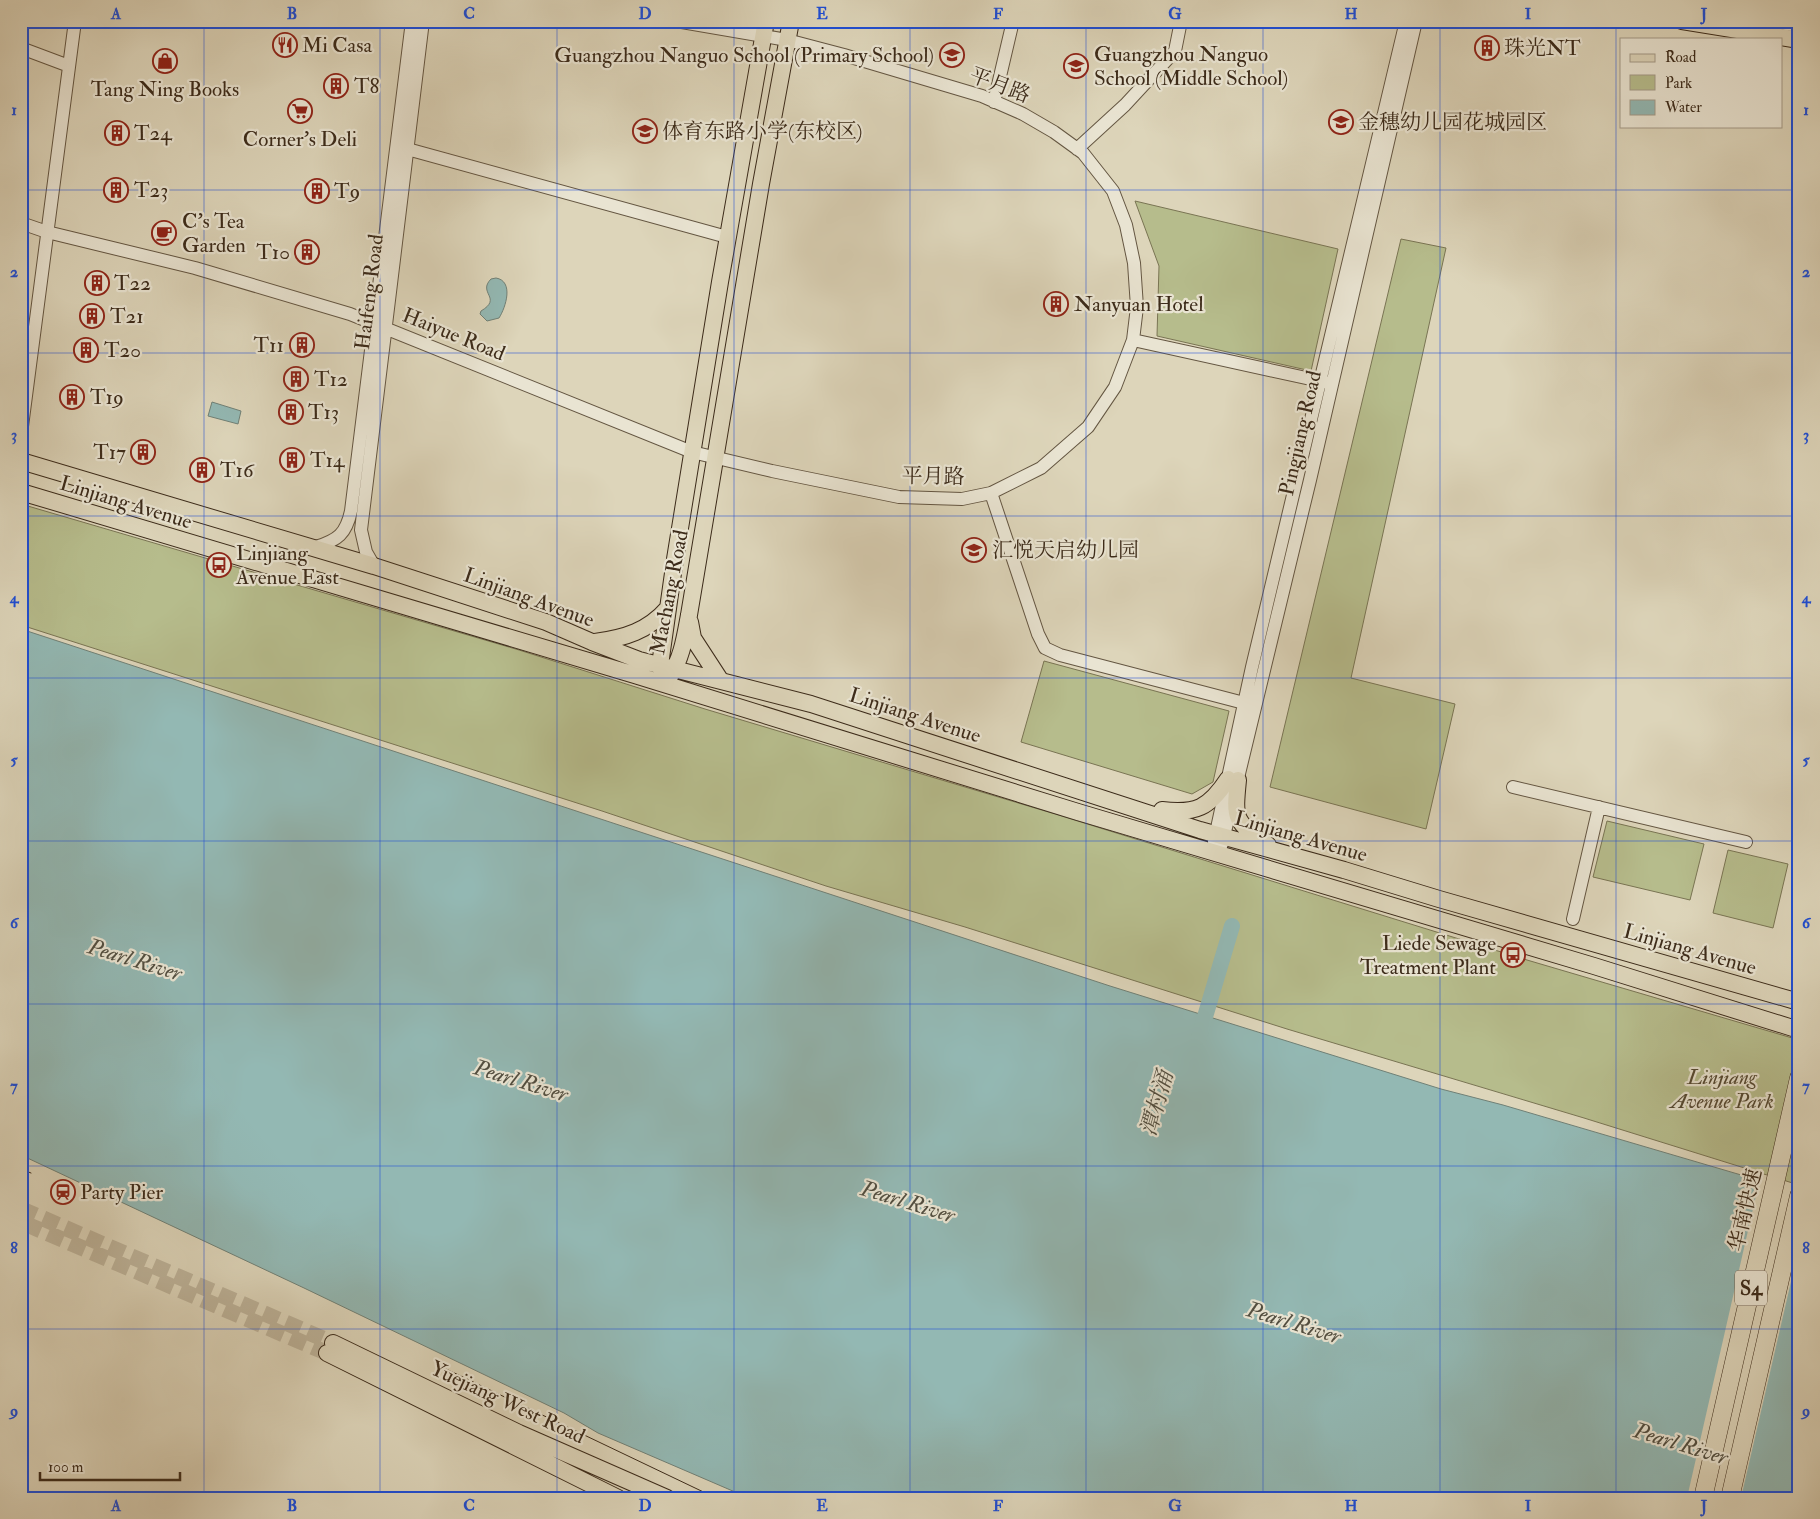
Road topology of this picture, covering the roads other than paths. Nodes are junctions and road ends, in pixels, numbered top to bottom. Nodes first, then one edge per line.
1 (75, 21) edge
2 (412, 21) edge
3 (423, 21) edge
4 (676, 21) edge
5 (791, 21) edge
6 (1013, 21) edge
7 (1181, 21) edge
8 (1406, 21) edge
9 (1416, 21) edge
10 (1682, 21) edge
11 (1766, 21) edge
12 (1799, 26) edge
13 (765, 28) edge
14 (787, 40) junction
15 (1799, 40) edge
16 (21, 48) edge
17 (69, 66) junction
18 (994, 102) junction
19 (402, 148) junction
20 (1077, 149) junction
21 (21, 223) edge
22 (48, 232) junction
23 (727, 237) junction
24 (379, 326) junction
25 (1133, 340) junction
26 (1326, 383) junction
27 (21, 434) edge
28 (692, 452) junction
29 (715, 458) junction
30 (21, 461) edge
31 (21, 492) edge
32 (990, 493) junction
33 (316, 547) junction
34 (374, 566) junction
35 (668, 608) junction
36 (689, 615) junction
37 (546, 622) junction
38 (592, 642) junction
39 (538, 646) junction
40 (668, 667) junction
41 (721, 681) junction
42 (665, 684) junction
43 (1244, 703) junction
44 (811, 704) junction
45 (808, 728) junction
46 (1233, 779) junction
47 (1513, 787) dead end
48 (1085, 792) junction
49 (1131, 807) junction
50 (1599, 807) junction
51 (1078, 812) junction
52 (1220, 835) junction
53 (1746, 842) dead end
54 (1276, 851) junction
55 (1215, 852) junction
56 (1573, 919) dead end
57 (1799, 1002) edge
58 (1799, 1030) edge
59 (1799, 1078) edge
60 (1799, 1196) edge
61 (607, 1495) edge
62 (667, 1498) edge
63 (1703, 1498) edge
64 (1730, 1498) edge

1 - 17 street
2 - 19 street, Haifeng Road
3 - 19 street, Haifeng Road
4 - 13 street, 平月路
5 - 14 main road, Machang Road
6 - 18 street
7 - 20 street
8 - 26 street, Pingjiang Road
9 - 26 street, Pingjiang Road
10 - 15 main road
11 - 12 street
13 - 14 street, 平月路
13 - 23 main road, Machang Road
14 - 18 street, 平月路
14 - 29 main road, Machang Road
16 - 17 street
17 - 22 street
18 - 20 street, 平月路
19 - 23 street
19 - 24 street, Haifeng Road
20 - 25 street, 平月路
21 - 22 street, Haiyue Road
22 - 24 street, Haiyue Road
22 - 27 street
23 - 28 main road, Machang Road
24 - 28 street, Haiyue Road
24 - 33 street, Haifeng Road
24 - 34 street, Haifeng Road
25 - 26 street
25 - 32 street, 平月路
26 - 43 street, Pingjiang Road
26 - 46 street, Pingjiang Road
28 - 29 street, 平月路
28 - 35 main road, Machang Road
29 - 32 street, 平月路
29 - 36 main road, Machang Road
30 - 33 main road, Linjiang Avenue
31 - 39 main road, Linjiang Avenue
32 - 43 street
33 - 34 main road, Linjiang Avenue
34 - 37 main road, Linjiang Avenue
35 - 36 main road
35 - 38 main road
35 - 40 main road, Machang Road
36 - 40 main road, Machang Road
36 - 41 main road
37 - 38 main road, Linjiang Avenue
37 - 39 main road
38 - 40 main road, Linjiang Avenue
39 - 42 main road, Linjiang Avenue
40 - 41 main road, Linjiang Avenue
40 - 42 main road, Machang Road
41 - 44 main road, Linjiang Avenue
42 - 45 main road, Linjiang Avenue
43 - 46 street, Pingjiang Road
44 - 45 main road
44 - 48 main road, Linjiang Avenue
45 - 51 main road, Linjiang Avenue
46 - 49 main road
46 - 52 street, Pingjiang Road
46 - 54 main road
47 - 50 street
48 - 49 main road, Linjiang Avenue
48 - 51 main road
49 - 52 main road, Linjiang Avenue
50 - 53 street
50 - 56 street
51 - 55 main road, Linjiang Avenue
52 - 54 main road, Linjiang Avenue
52 - 55 street, Pingjiang Road
54 - 57 main road, Linjiang Avenue
55 - 58 main road, Linjiang Avenue
59 - 63 highway, 华南快速 / S4
60 - 64 highway, S4
61 - 62 main road, Yuejiang West Road

